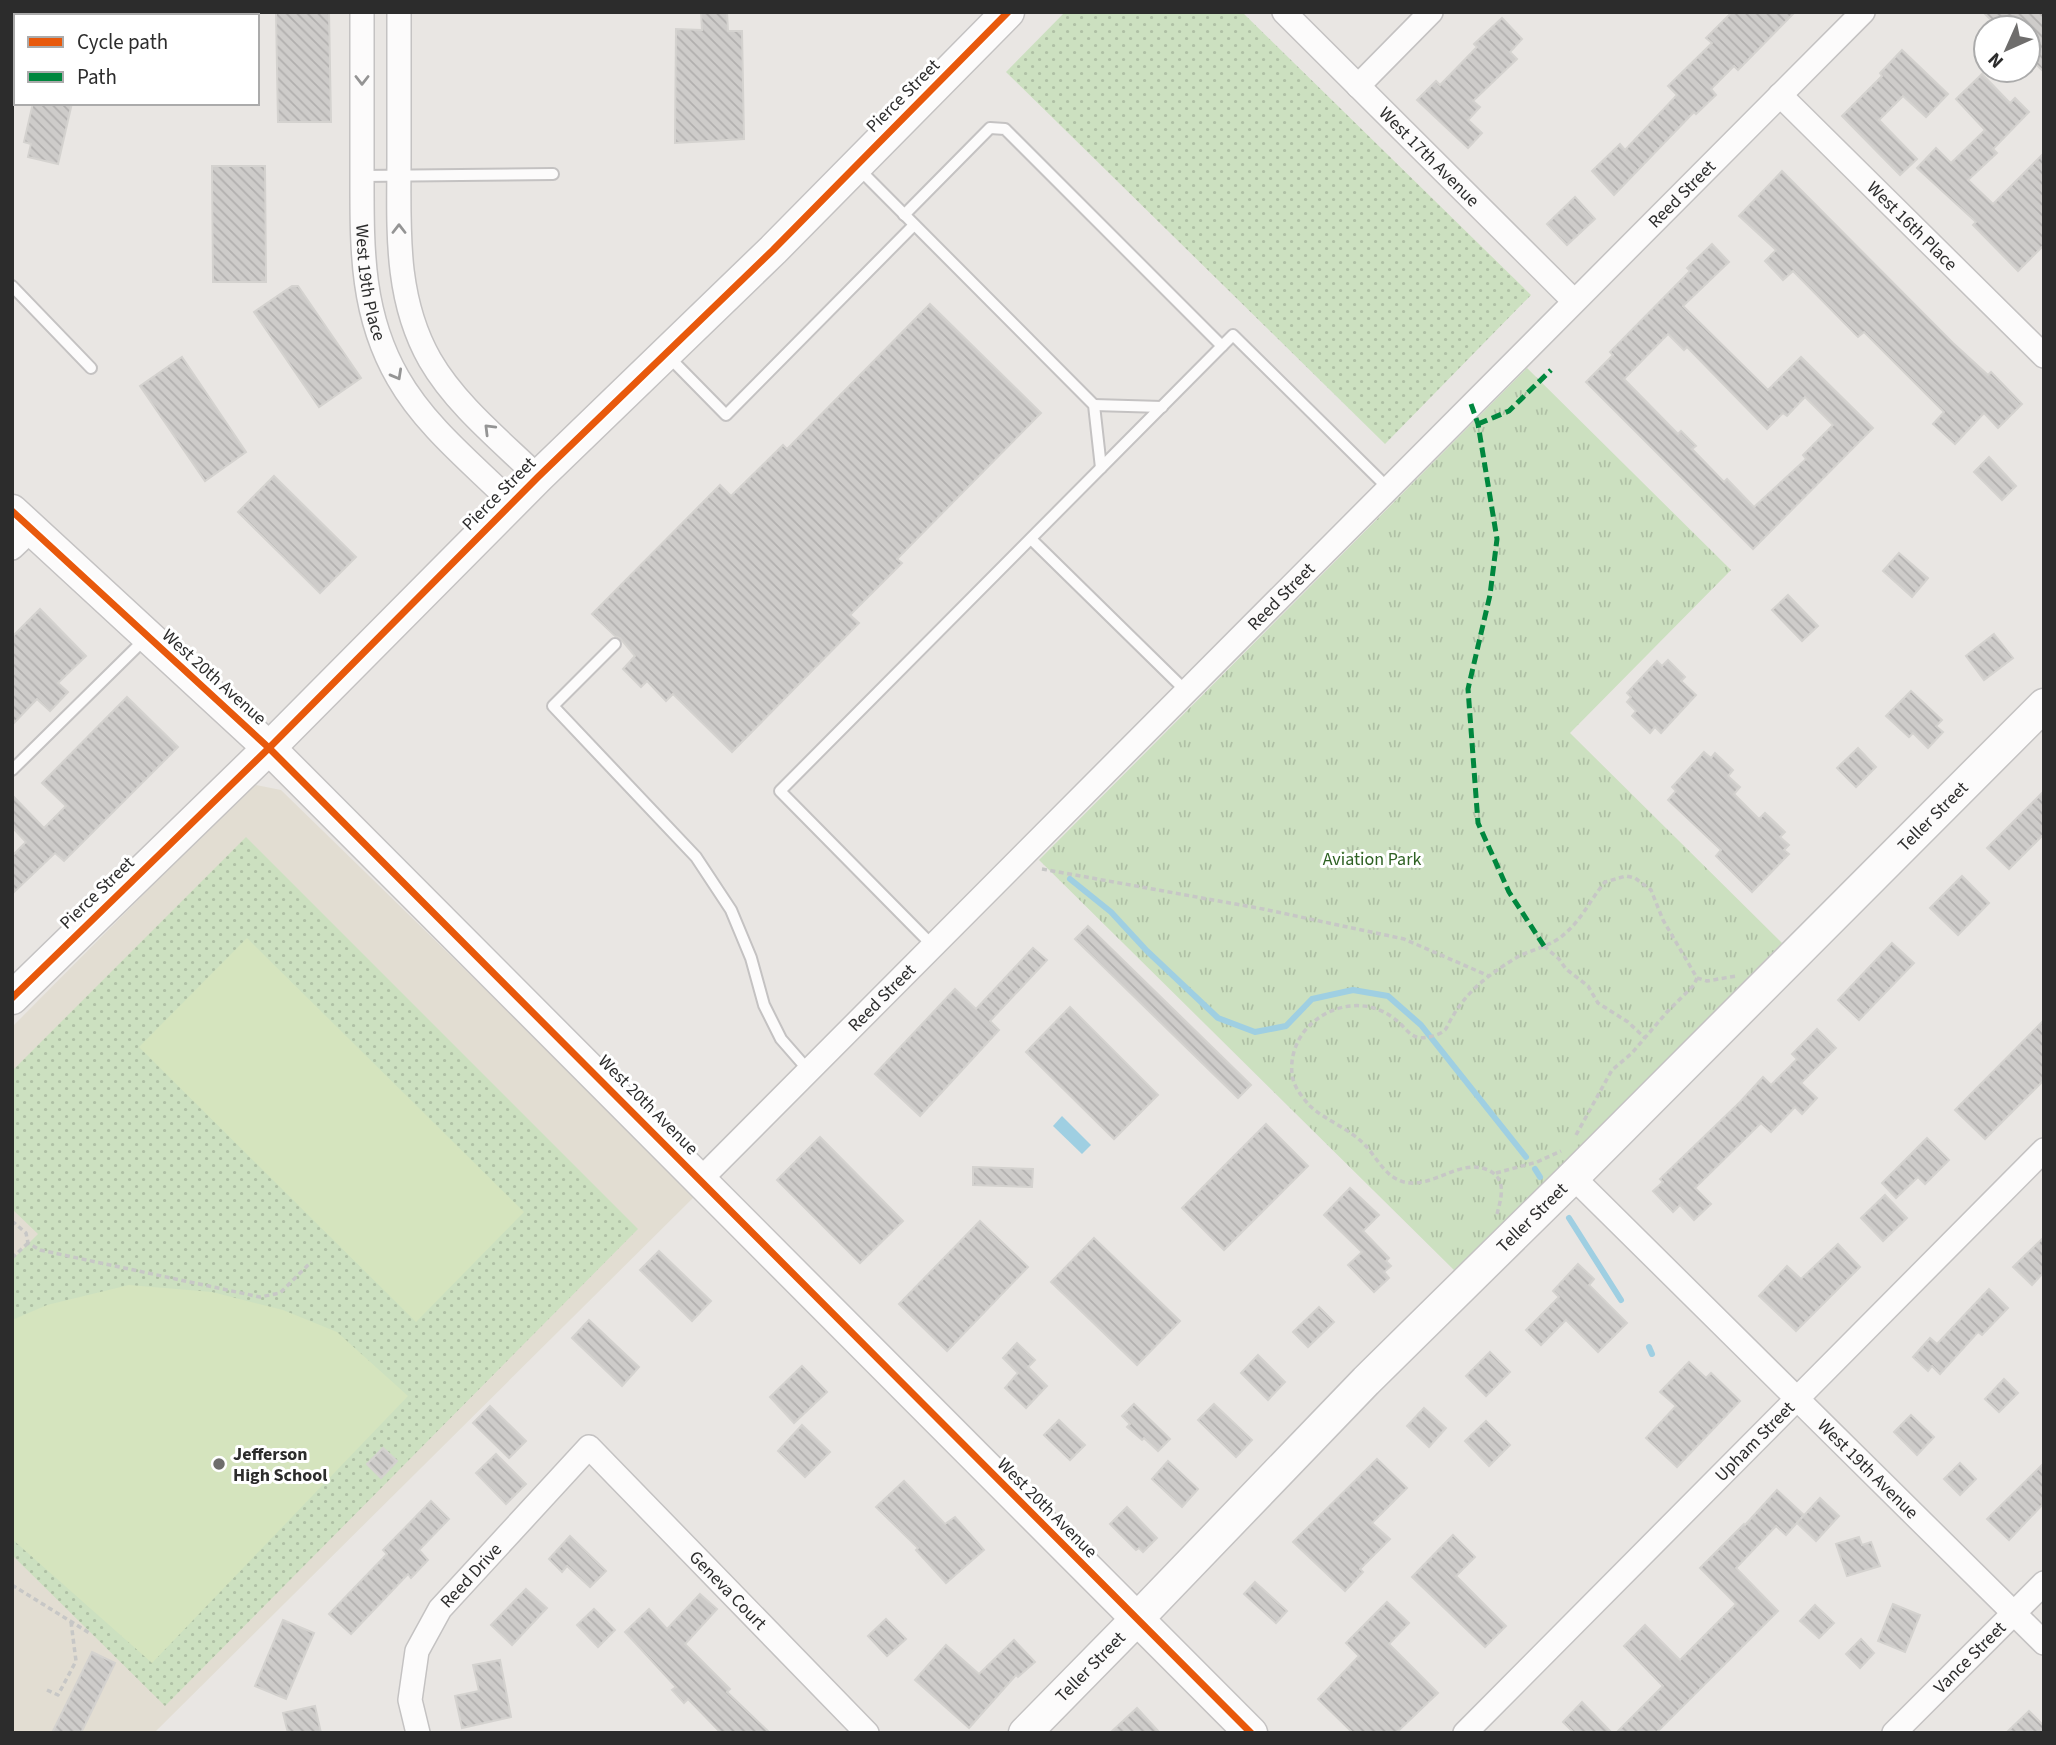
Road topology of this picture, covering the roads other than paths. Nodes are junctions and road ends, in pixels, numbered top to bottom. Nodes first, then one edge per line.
1 (362, 12) edge
2 (400, 12) edge
3 (1008, 12) edge
4 (1284, 12) edge
5 (1431, 12) edge
6 (1863, 12) edge
7 (1359, 86) junction
8 (1780, 95) junction
9 (856, 166) junction
10 (552, 174) dead end
11 (362, 176) junction
12 (399, 176) junction
13 (904, 215) junction
14 (914, 225) junction
15 (12, 286) edge
16 (1574, 301) junction
17 (1223, 346) junction
18 (666, 354) junction
19 (2044, 356) edge
20 (91, 368) dead end
21 (1094, 405) junction
22 (1162, 407) junction
23 (1101, 468) junction
24 (538, 477) junction
25 (1388, 488) junction
26 (512, 503) junction
27 (18, 530) edge
28 (1031, 539) junction
29 (147, 637) junction
30 (615, 644) dead end
31 (1186, 691) junction
32 (2044, 705) edge
33 (269, 748) junction
34 (12, 770) edge
35 (933, 946) junction
36 (12, 998) edge
37 (809, 1070) junction
38 (2044, 1150) edge
39 (1573, 1178) junction
40 (701, 1179) junction
41 (1797, 1399) junction
42 (589, 1447) joint
43 (2044, 1583) edge
44 (2014, 1614) junction
45 (1136, 1620) junction
46 (2044, 1643) edge
47 (418, 1733) edge
48 (867, 1733) edge
49 (1024, 1733) edge
50 (1251, 1733) edge
51 (1465, 1733) edge
52 (1894, 1733) edge

1 -> 11 street, West 19th Place
2 - 12 street, West 19th Place
3 - 9 street, Pierce Street
4 - 7 street, West 17th Avenue
5 - 7 street
6 - 8 street, Reed Street
7 - 16 street, West 17th Avenue
8 - 16 street, Reed Street
8 - 19 street, West 16th Place
9 - 13 lane
9 - 18 street, Pierce Street
10 - 12 lane
11 - 12 lane
11 -> 26 street, West 19th Place
24 -> 12 street, West 19th Place
13 - 14 lane
13 - 17 lane
14 - 18 lane
14 - 21 lane
15 - 20 lane
16 - 25 street, Reed Street
17 - 22 lane
17 - 25 lane
18 - 24 street, Pierce Street
21 - 22 lane
21 - 23 lane
22 - 23 lane
23 - 28 lane
24 - 26 street, Pierce Street
25 - 31 street, Reed Street
26 - 33 street, Pierce Street
27 - 29 street, West 20th Avenue
28 - 31 lane
28 - 35 lane
29 - 33 street, West 20th Avenue
29 - 34 lane
30 - 37 lane
31 - 35 street, Reed Street
32 - 39 street, Teller Street
33 - 36 street, Pierce Street
33 - 40 street, West 20th Avenue
35 - 37 street, Reed Street
37 - 40 street, Reed Street
38 - 41 street, Upham Street
39 - 41 street, West 19th Avenue
39 - 45 street, Teller Street
40 - 45 street, West 20th Avenue
41 - 44 street, West 19th Avenue
41 - 51 street, Upham Street
42 - 47 street, Reed Drive
42 - 48 street, Geneva Court
43 - 44 street, Vance Street
44 - 46 street, West 19th Avenue
44 - 52 street, Vance Street
45 - 49 street, Teller Street
45 - 50 street, West 20th Avenue

